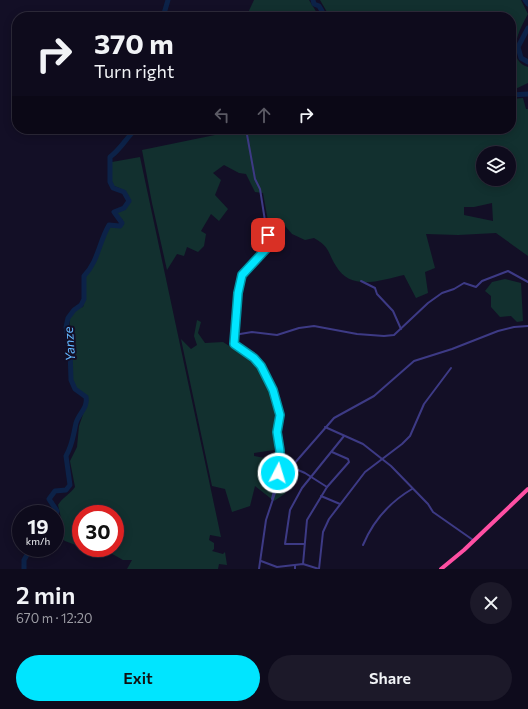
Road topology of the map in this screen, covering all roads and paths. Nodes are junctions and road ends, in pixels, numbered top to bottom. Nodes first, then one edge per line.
1 (247, 134) edge
2 (361, 281) dead end
3 (528, 282) edge
4 (528, 326) edge
5 (401, 329) junction
6 (234, 335) junction
7 (452, 368) dead end
8 (325, 427) junction
9 (344, 436) junction
10 (332, 452) junction
11 (383, 459) junction
12 (291, 467) junction
13 (311, 477) junction
14 (327, 487) junction
15 (412, 489) junction
16 (528, 489) edge
17 (321, 496) junction
18 (272, 499) junction
19 (340, 504) junction
20 (474, 540) junction
21 (304, 544) junction
22 (363, 545) dead end
23 (261, 561) junction
24 (302, 564) junction
25 (294, 565) junction
26 (259, 569) edge
27 (295, 569) edge
28 (441, 569) edge

1 - 6 street
2 - 5 street
3 - 5 street
4 - 8 street
5 - 6 street
6 - 18 street
7 - 11 street
8 - 9 street
8 - 12 street
9 - 10 street
9 - 11 street
10 - 13 street
10 - 14 street
11 - 15 street
11 - 19 street
12 - 13 street
12 - 18 street
13 - 14 street
13 - 21 street
14 - 17 street
15 - 20 street
15 - 22 street
16 - 20 highway
17 - 19 street
17 - 21 street
18 - 23 street
19 - 24 street
20 - 28 highway
21 - 24 street
23 - 25 street
23 - 26 street
24 - 25 street
25 - 27 street

